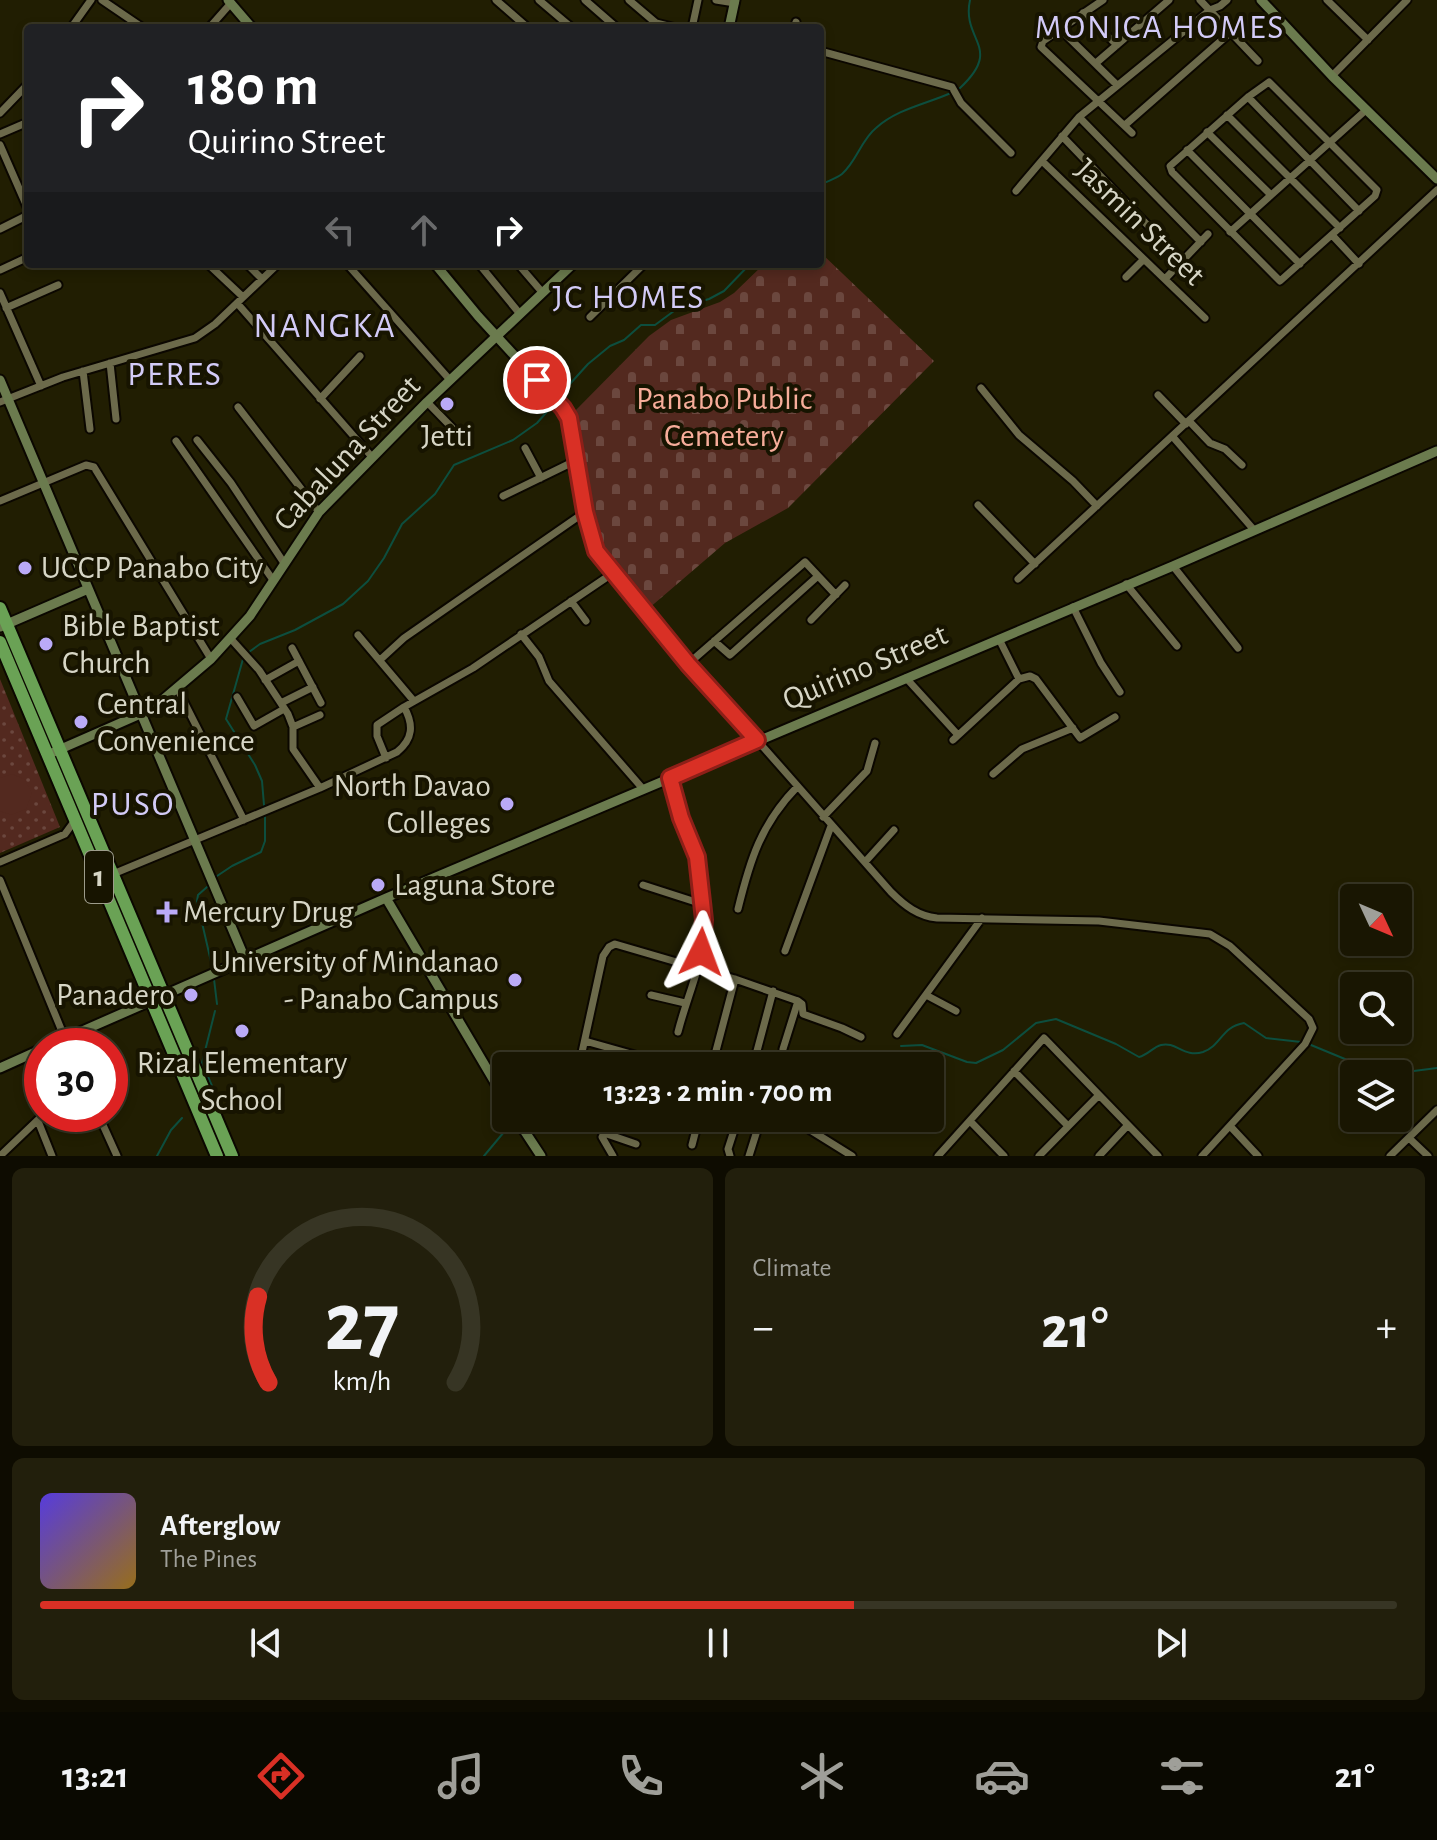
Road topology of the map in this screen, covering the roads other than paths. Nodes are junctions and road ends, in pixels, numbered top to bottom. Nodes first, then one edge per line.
1 (91, 0) edge
2 (102, 0) edge
3 (496, 0) edge
4 (539, 0) edge
5 (585, 0) edge
6 (629, 0) edge
7 (698, 0) edge
8 (716, 0) edge
9 (1103, 0) edge
10 (1169, 0) edge
11 (1200, 0) edge
12 (1216, 0) edge
13 (1227, 0) edge
14 (1261, 0) edge
15 (1407, 0) edge
16 (735, 1) edge
17 (230, 2) edge
18 (1332, 2) edge
19 (1210, 10) junction
20 (1083, 13) junction
21 (74, 24) edge
22 (137, 24) edge
23 (212, 24) edge
24 (249, 24) edge
25 (523, 24) edge
26 (567, 24) edge
27 (612, 24) edge
28 (660, 24) edge
29 (693, 24) edge
30 (730, 24) edge
31 (1060, 29) junction
32 (1231, 32) junction
33 (1368, 40) junction
34 (1117, 45) junction
35 (824, 52) edge
36 (1258, 61) dead end
37 (1096, 63) junction
38 (1332, 76) junction
39 (1117, 85) junction
40 (24, 88) edge
41 (1248, 97) junction
42 (1099, 100) junction
43 (1366, 110) junction
44 (0, 113) edge
45 (1227, 115) junction
46 (1079, 117) junction
47 (24, 124) edge
48 (1125, 125) junction
49 (1207, 132) junction
50 (1132, 133) dead end
51 (0, 134) edge
52 (1062, 136) junction
53 (1331, 142) junction
54 (0, 145) edge
55 (1187, 150) junction
56 (1011, 153) dead end
57 (1042, 161) junction
58 (1310, 161) junction
59 (1290, 179) junction
60 (1437, 179) edge
61 (1437, 190) edge
62 (1016, 191) dead end
63 (1271, 195) junction
64 (24, 202) edge
65 (1359, 211) junction
66 (24, 214) edge
67 (1251, 214) junction
68 (1340, 228) junction
69 (0, 229) edge
70 (1230, 232) junction
71 (1208, 234) dead end
72 (1332, 235) junction
73 (1201, 242) junction
74 (24, 259) edge
75 (1143, 260) junction
76 (1182, 261) junction
77 (1300, 264) junction
78 (1359, 264) junction
79 (212, 268) edge
80 (251, 268) edge
81 (274, 268) edge
82 (351, 268) edge
83 (438, 268) edge
84 (482, 268) edge
85 (521, 268) edge
86 (569, 268) edge
87 (640, 268) edge
88 (0, 270) edge
89 (1126, 277) dead end
90 (262, 279) junction
91 (1165, 279) junction
92 (58, 285) dead end
93 (542, 292) junction
94 (0, 293) edge
95 (240, 300) junction
96 (6, 308) junction
97 (520, 314) junction
98 (590, 317) dead end
99 (1205, 318) dead end
100 (496, 337) junction
101 (360, 356) dead end
102 (110, 363) junction
103 (83, 371) junction
104 (0, 380) edge
105 (450, 380) junction
106 (41, 386) junction
107 (981, 388) dead end
108 (1158, 395) dead end
109 (320, 399) junction
110 (4, 400) edge
111 (427, 402) junction
112 (238, 407) dead end
113 (116, 419) dead end
114 (1188, 423) junction
115 (90, 429) dead end
116 (1173, 437) junction
117 (197, 440) dead end
118 (176, 441) dead end
119 (465, 441) dead end
120 (525, 448) dead end
121 (1437, 451) edge
122 (372, 457) junction
123 (577, 460) junction
124 (1242, 465) dead end
125 (541, 478) junction
126 (44, 483) junction
127 (503, 496) dead end
128 (0, 501) edge
129 (978, 505) dead end
130 (1097, 506) junction
131 (319, 512) junction
132 (585, 512) junction
133 (1254, 530) junction
134 (284, 563) junction
135 (1035, 564) junction
136 (1173, 566) junction
137 (613, 573) junction
138 (818, 576) junction
139 (1018, 579) dead end
140 (273, 580) junction
141 (1126, 584) junction
142 (845, 585) dead end
143 (88, 589) junction
144 (836, 595) junction
145 (571, 601) junction
146 (1073, 607) junction
147 (0, 608) edge
148 (811, 620) dead end
149 (586, 621) dead end
150 (3, 625) edge
151 (521, 634) junction
152 (358, 635) dead end
153 (231, 639) junction
154 (999, 639) junction
155 (714, 641) junction
156 (0, 642) edge
157 (1177, 646) dead end
158 (292, 648) dead end
159 (1238, 648) dead end
160 (211, 659) junction
161 (380, 660) junction
162 (299, 661) junction
163 (688, 664) junction
164 (906, 678) junction
165 (1019, 679) junction
166 (265, 680) junction
167 (313, 687) junction
168 (178, 690) junction
169 (1120, 692) dead end
170 (237, 697) dead end
171 (413, 700) junction
172 (321, 703) dead end
173 (34, 705) junction
174 (282, 706) junction
175 (404, 707) junction
176 (142, 715) junction
177 (320, 715) dead end
178 (1115, 717) dead end
179 (293, 727) junction
180 (1073, 728) junction
181 (757, 740) junction
182 (875, 743) dead end
183 (60, 750) junction
184 (47, 755) junction
185 (386, 758) junction
186 (993, 774) dead end
187 (670, 778) junction
188 (797, 787) junction
189 (320, 788) junction
190 (643, 789) junction
191 (87, 814) junction
192 (823, 817) junction
193 (74, 820) junction
194 (244, 820) junction
195 (831, 826) junction
196 (894, 830) dead end
197 (194, 839) junction
198 (0, 862) edge
199 (865, 862) junction
200 (113, 874) junction
201 (0, 880) edge
202 (643, 885) dead end
203 (386, 898) junction
204 (702, 904) junction
205 (738, 909) dead end
206 (982, 918) junction
207 (785, 951) dead end
208 (245, 959) junction
209 (697, 968) junction
210 (735, 979) junction
211 (773, 991) junction
212 (164, 994) junction
213 (651, 995) dead end
214 (926, 995) junction
215 (150, 1000) junction
216 (798, 1001) junction
217 (685, 1003) junction
218 (956, 1011) dead end
219 (60, 1028) edge
220 (94, 1028) edge
221 (678, 1032) dead end
222 (897, 1034) dead end
223 (861, 1037) dead end
224 (585, 1041) junction
225 (783, 1049) dead end
226 (582, 1052) edge
227 (624, 1052) edge
228 (716, 1052) edge
229 (757, 1052) edge
230 (24, 1057) edge
231 (0, 1068) edge
232 (1014, 1071) junction
233 (492, 1077) edge
234 (1099, 1095) junction
235 (1437, 1111) edge
236 (970, 1121) junction
237 (1128, 1125) junction
238 (1068, 1126) junction
239 (1230, 1126) junction
240 (26, 1132) edge
241 (42, 1132) edge
242 (106, 1132) edge
243 (526, 1132) edge
244 (695, 1132) edge
245 (733, 1132) edge
246 (757, 1132) edge
247 (813, 1132) edge
248 (1409, 1138) junction
249 (636, 1144) dead end
250 (692, 1145) dead end
251 (0, 1156) edge
252 (52, 1156) edge
253 (117, 1156) edge
254 (217, 1156) edge
255 (232, 1156) edge
256 (541, 1156) edge
257 (613, 1156) edge
258 (730, 1156) edge
259 (749, 1156) edge
260 (852, 1156) edge
261 (939, 1156) edge
262 (1004, 1156) edge
263 (1039, 1156) edge
264 (1099, 1156) edge
265 (1158, 1156) edge
266 (1202, 1156) edge
267 (1258, 1156) edge
268 (1390, 1156) edge
269 (1428, 1156) edge

1 - 21 street
2 - 22 street
3 - 25 street
4 - 26 street
5 - 27 street
6 - 28 street
7 - 29 street
8 - 16 street
9 - 20 street
10 - 34 street
11 - 19 street
12 - 19 street
13 - 19 street
14 - 38 street
15 - 33 street
16 - 30 street
17 - 23 street
17 - 24 street
18 - 33 street
19 - 32 street
19 - 39 street
20 - 31 street
20 - 34 street
31 - 37 street
31 - 42 street
32 - 36 street
32 - 48 street
33 - 38 street
34 - 37 street
35 - 56 street
37 - 39 street
38 - 43 street
39 - 42 street
40 - 44 street
41 - 45 street
41 - 53 street
41 - 58 street
42 - 46 street
42 - 48 street
43 - 53 street
43 - 60 street
45 - 49 street
45 - 59 street
46 - 52 street
46 - 73 street
47 - 51 street
48 - 50 street
49 - 55 street
49 - 63 street
52 - 57 street
52 - 76 street
53 - 58 street
53 - 65 street
54 - 64 street
55 - 67 street
55 - 70 street
57 - 62 street
57 - 75 street, Jasmin Street
58 - 59 street
58 - 65 street
59 - 63 street
59 - 68 street
61 - 78 street
63 - 67 street
65 - 68 street
66 - 69 street
67 - 70 street
67 - 77 street
68 - 72 street
70 - 77 street
71 - 73 street
72 - 77 street
72 - 78 street
73 - 76 street
74 - 88 street
75 - 89 street
75 - 91 street, Jasmin Street
76 - 91 street
78 - 114 street
79 - 95 street
80 - 90 street
81 - 90 street
82 - 105 street
83 - 100 street
84 - 97 street
85 - 93 street
86 - 93 street, Cabaluna Street
87 - 98 street
90 - 95 street
91 - 99 street, Jasmin Street
92 - 96 street
93 - 97 street, Cabaluna Street
94 - 96 street
95 - 102 street
95 - 109 street
96 - 106 street
97 - 100 street, Cabaluna Street
100 - 105 street, Cabaluna Street
100 - 123 street
101 - 109 street
102 - 103 street
102 - 113 street
103 - 106 street
103 - 115 street
104 - 110 street
105 - 111 street, Cabaluna Street
106 - 110 street
107 - 130 street
108 - 114 street
109 - 122 street
110 - 126 street
111 - 119 street
111 - 122 street, Cabaluna Street
112 - 131 street
114 - 116 street
114 - 124 street
116 - 130 street
116 - 133 street
117 - 134 street
118 - 140 street
120 - 125 street
121 - 133 street, Quirino Street
122 - 131 street, Cabaluna Street
123 - 125 street
123 - 132 street
125 - 127 street
126 - 128 street
126 - 143 street
126 - 160 street
129 - 135 street
130 - 135 street
131 - 134 street, Cabaluna Street
132 - 137 street
132 - 161 street
133 - 136 street, Quirino Street
134 - 140 street, Cabaluna Street
135 - 139 street
136 - 141 street, Quirino Street
136 - 159 street
137 - 145 street
137 - 163 street
138 - 144 street
138 - 155 street
138 - 155 street
140 - 153 street, Cabaluna Street
141 - 146 street, Quirino Street
141 - 157 street
142 - 144 street
143 - 150 street
143 - 176 street
144 - 148 street
145 - 149 street
145 - 151 street
146 - 154 street, Quirino Street
146 - 169 street
147 - 150 highway, 1
150 - 173 highway, 1
151 - 171 street
151 - 190 street
152 - 161 street
153 - 160 street, Cabaluna Street
153 - 166 street
154 - 164 street, Quirino Street
154 - 165 street
155 - 163 street
156 - 173 highway, 1
158 - 162 street
160 - 168 street, Cabaluna Street
161 - 171 street
162 - 166 street
162 - 167 street
163 - 181 street
164 - 165 street
164 - 181 street, Quirino Street
165 - 180 street
166 - 174 street
167 - 172 street
167 - 174 street
168 - 176 street, Cabaluna Street
168 - 194 street
170 - 174 street
171 - 175 street
173 - 183 highway, 1
173 - 184 highway, 1
174 - 179 street
175 - 185 street
175 - 185 street
176 - 183 street, Cabaluna Street
176 - 197 street
177 - 179 street
178 - 180 street
179 - 189 street
180 - 186 street
181 - 187 street, Quirino Street
181 - 188 street
182 - 192 street
183 - 184 street, Cabaluna Street
183 - 191 highway, 1
184 - 193 highway, 1
185 - 189 street
187 - 190 street, Quirino Street
187 - 204 street
188 - 192 street
188 - 205 street
189 - 194 street
190 - 203 street, Quirino Street
191 - 193 street
191 - 200 highway, 1
192 - 195 street
193 - 198 street
193 - 215 highway, 1
194 - 197 street
195 - 199 street
195 - 207 street
196 - 199 street
197 - 200 street
197 - 208 street
199 - 206 street
200 - 212 highway, 1
201 - 219 street
202 - 204 street
203 - 208 street, Quirino Street
203 - 233 street
204 - 209 street
206 - 214 street
206 - 239 street
208 - 212 street, Quirino Street
209 - 210 street
209 - 217 street
209 - 224 street
210 - 211 street
210 - 228 street
211 - 216 street
211 - 229 street
212 - 215 street, Quirino Street
212 - 255 highway, 1
213 - 217 street
214 - 218 street
214 - 222 street
215 - 220 street, Quirino Street
215 - 254 highway, 1
216 - 223 street
216 - 225 street
217 - 221 street
224 - 226 street
224 - 227 street
230 - 231 street
232 - 234 street
232 - 236 street
232 - 238 street
234 - 237 street
234 - 238 street
235 - 248 street
236 - 261 street
236 - 262 street
237 - 264 street
237 - 265 street
238 - 263 street
239 - 266 street
239 - 267 street
240 - 251 street
241 - 252 street
242 - 253 street
243 - 256 street
244 - 250 street
245 - 258 street
246 - 259 street
247 - 260 street
248 - 268 street
248 - 269 street
249 - 257 street

